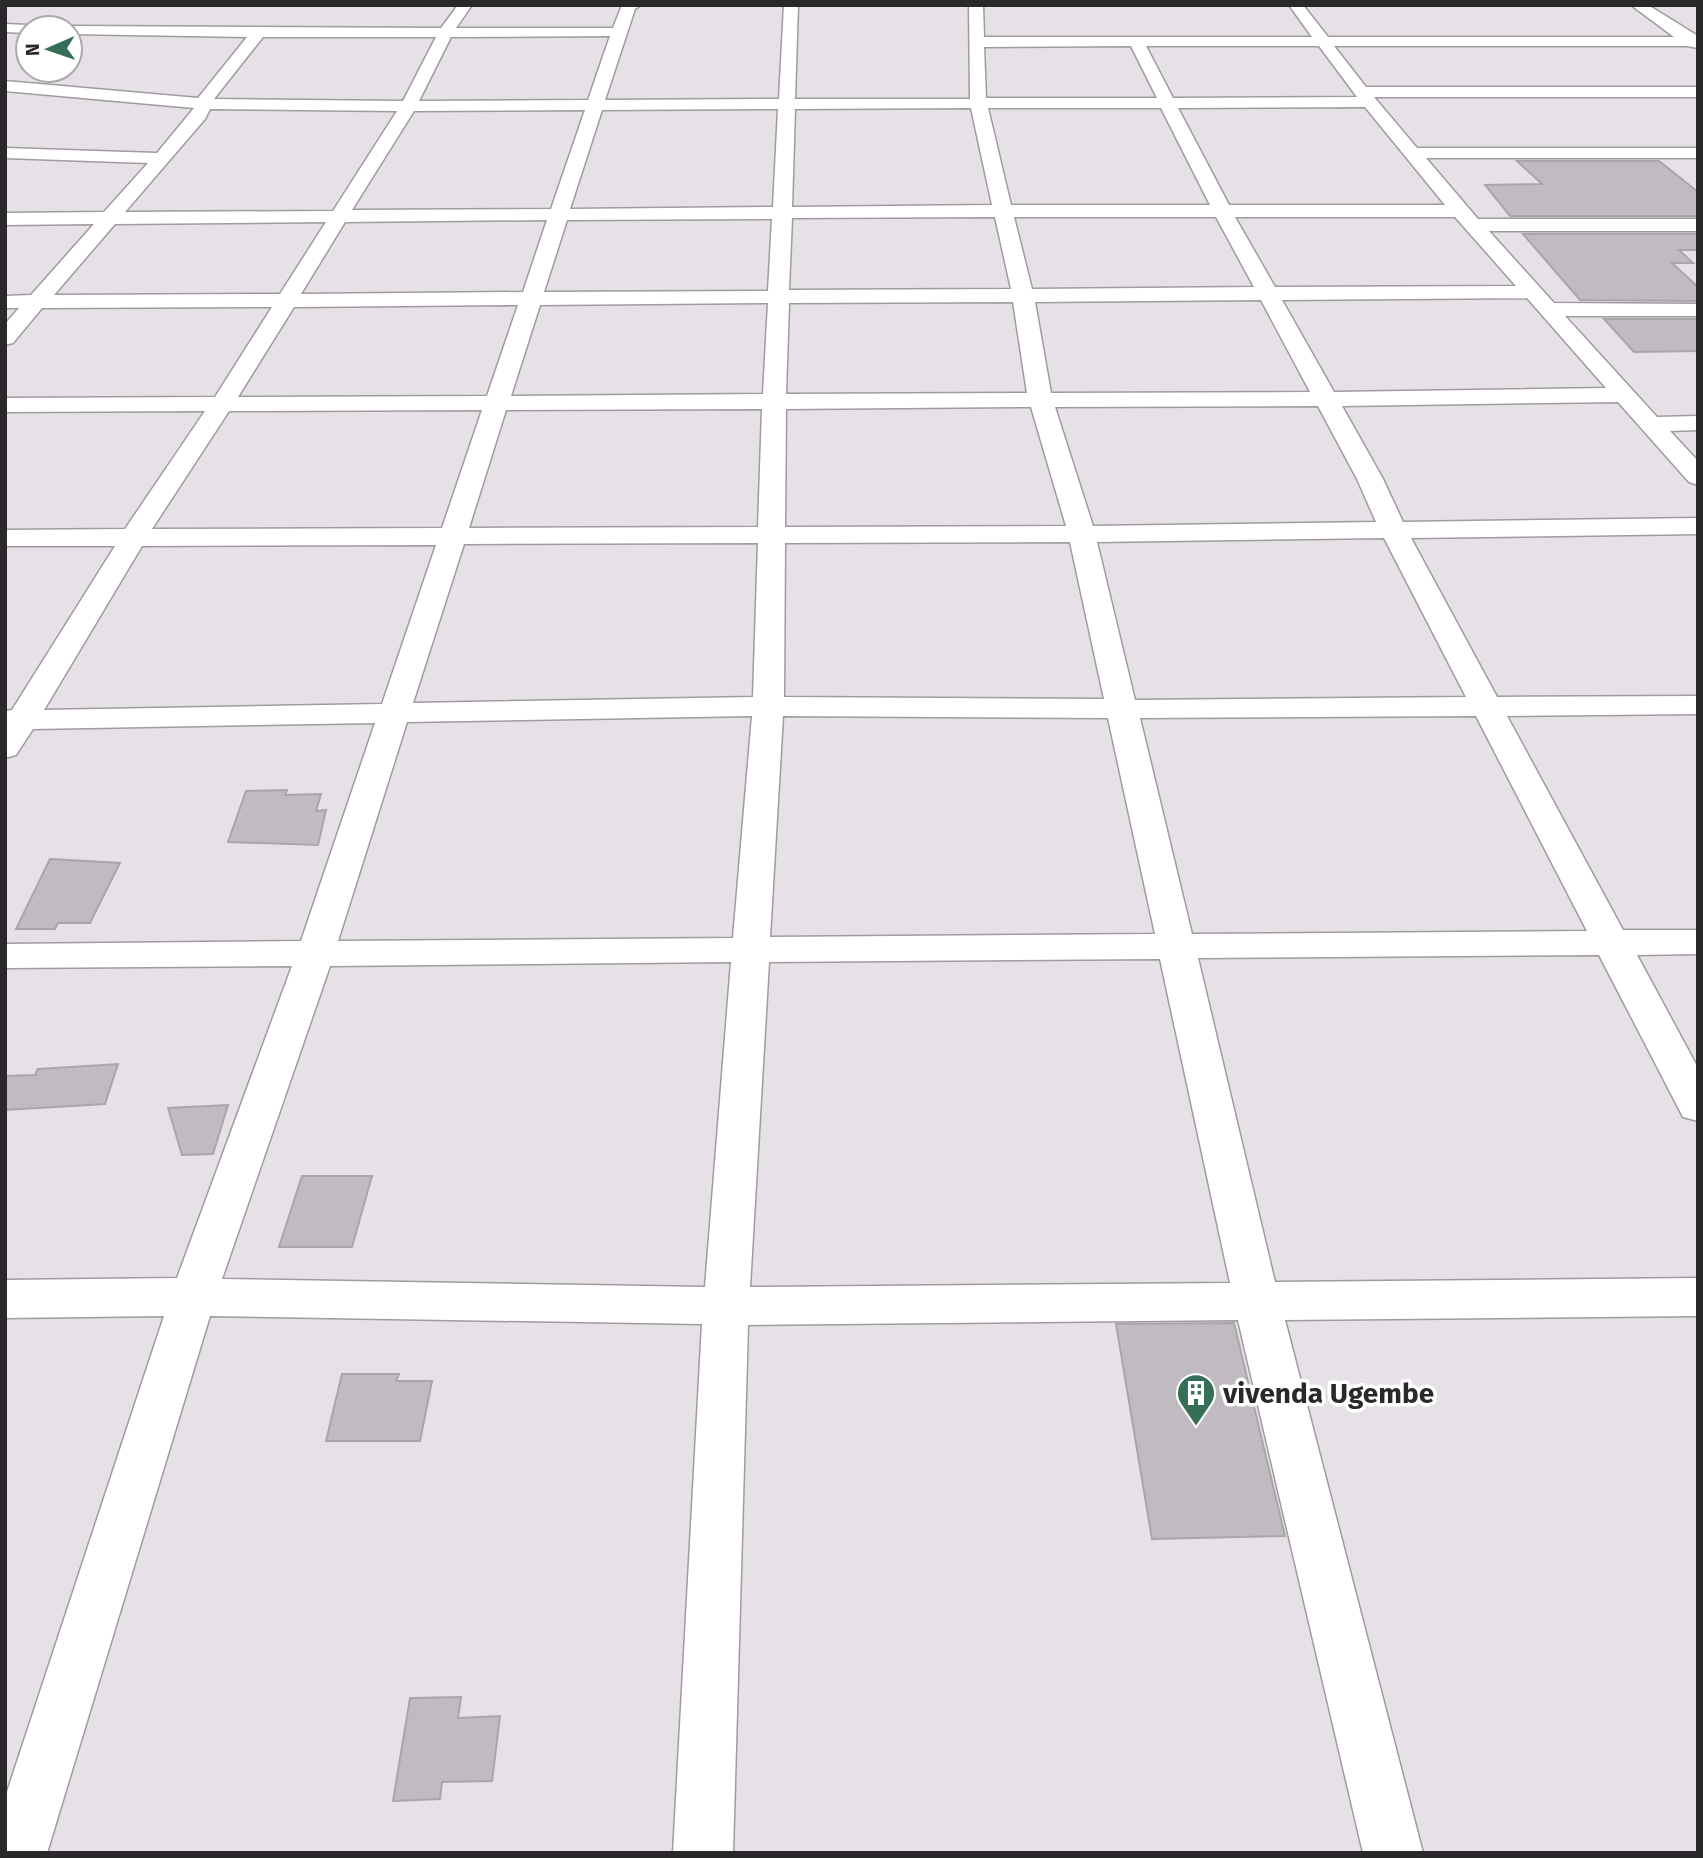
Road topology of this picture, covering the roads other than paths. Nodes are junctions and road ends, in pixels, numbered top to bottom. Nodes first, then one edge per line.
1 (465, 5) edge
2 (791, 5) edge
3 (976, 5) edge
4 (1297, 5) edge
5 (1638, 5) edge
6 (120, 15) dead end
7 (289, 15) dead end
8 (626, 19) edge
9 (84, 31) edge
10 (95, 31) junction
11 (446, 32) junction
12 (265, 33) junction
13 (84, 36) edge
14 (978, 42) junction
15 (1137, 43) junction
16 (1325, 43) junction
17 (1695, 43) edge
18 (5, 86) edge
19 (1698, 92) edge
20 (1366, 97) junction
21 (978, 103) junction
22 (1167, 103) junction
23 (204, 104) junction
24 (788, 105) junction
25 (408, 106) junction
26 (594, 106) junction
27 (1412, 152) junction
28 (5, 153) edge
29 (1698, 153) edge
30 (160, 158) junction
31 (1003, 211) junction
32 (1222, 211) junction
33 (781, 213) junction
34 (559, 215) junction
35 (337, 216) junction
36 (110, 217) junction
37 (1466, 218) junction
38 (5, 219) edge
39 (1698, 225) edge
40 (1530, 292) junction
41 (1269, 295) junction
42 (1023, 296) junction
43 (778, 297) junction
44 (528, 299) junction
45 (285, 300) junction
46 (38, 301) junction
47 (5, 302) edge
48 (1545, 309) junction
49 (1698, 310) edge
50 (5, 338) edge
51 (1626, 394) junction
52 (1040, 399) junction
53 (1326, 400) junction
54 (497, 403) junction
55 (774, 403) junction
56 (222, 404) junction
57 (5, 405) edge
58 (1698, 423) edge
59 (1651, 424) junction
60 (1698, 477) edge
61 (1698, 526) edge
62 (1393, 530) junction
63 (1082, 534) junction
64 (772, 536) junction
65 (452, 537) junction
66 (5, 538) edge
67 (133, 538) junction
68 (1486, 705) junction
69 (1698, 705) edge
70 (768, 706) junction
71 (1123, 709) junction
72 (395, 712) junction
73 (15, 719) edge
74 (5, 748) edge
75 (1698, 942) edge
76 (1612, 944) junction
77 (1176, 946) junction
78 (753, 950) junction
79 (315, 954) junction
80 (5, 956) edge
81 (1698, 1106) edge
82 (193, 1297) junction
83 (1698, 1297) edge
84 (5, 1299) edge
85 (1257, 1301) junction
86 (726, 1306) junction
87 (17, 1853) edge
88 (703, 1853) edge
89 (1393, 1853) edge

1 - 11 street
2 - 24 street
3 - 14 street
4 - 16 street
5 - 17 street
6 - 10 street
7 - 12 street
8 - 11 street
8 - 26 street
9 - 10 street
10 - 12 street
10 - 13 street
11 - 12 street
11 - 25 street
12 - 23 street
14 - 15 street
14 - 21 street
15 - 16 street
15 - 22 street
16 - 17 street
16 - 20 street
18 - 23 street
19 - 20 street
20 - 22 street
20 - 27 street
21 - 22 street
21 - 24 street
21 - 31 street
22 - 32 street
23 - 25 street
23 - 30 street
24 - 26 street
24 - 33 street
25 - 26 street
25 - 35 street
26 - 34 street
27 - 29 street
27 - 37 street
28 - 30 street
30 - 36 street
31 - 32 street
31 - 33 street
31 - 42 street
32 - 37 street
32 - 41 street
33 - 34 street
33 - 43 street
34 - 35 street
34 - 44 street
35 - 36 street
35 - 45 street
36 - 38 street
36 - 46 street
37 - 39 street
37 - 40 street
40 - 41 street
40 - 48 street
41 - 42 street
41 - 53 street
42 - 43 street
42 - 52 street
43 - 44 street
43 - 55 street
44 - 45 street
44 - 54 street
45 - 46 street
45 - 56 street
46 - 47 street
46 - 50 street
48 - 49 street
48 - 51 street
51 - 53 street
51 - 59 street
52 - 53 street
52 - 55 street
52 - 63 street
53 - 62 street
54 - 55 street
54 - 56 street
54 - 65 street
55 - 64 street
56 - 57 street
56 - 67 street
58 - 59 street
59 - 60 street
61 - 62 street
62 - 63 street
62 - 68 street
63 - 64 street
63 - 71 street
64 - 65 street
64 - 70 street
65 - 67 street
65 - 72 street
66 - 67 street
67 - 73 street
68 - 69 street
68 - 71 street
68 - 76 street
70 - 71 street
70 - 72 street
70 - 78 street
71 - 77 street
72 - 73 street
72 - 79 street
73 - 74 street
75 - 76 street
76 - 77 street
76 - 81 street
77 - 78 street
77 - 85 street
78 - 79 street
78 - 86 street
79 - 80 street
79 - 82 street
82 - 84 street
82 - 86 street
82 - 87 street
83 - 85 street
85 - 86 street
85 - 89 street
86 - 88 street

